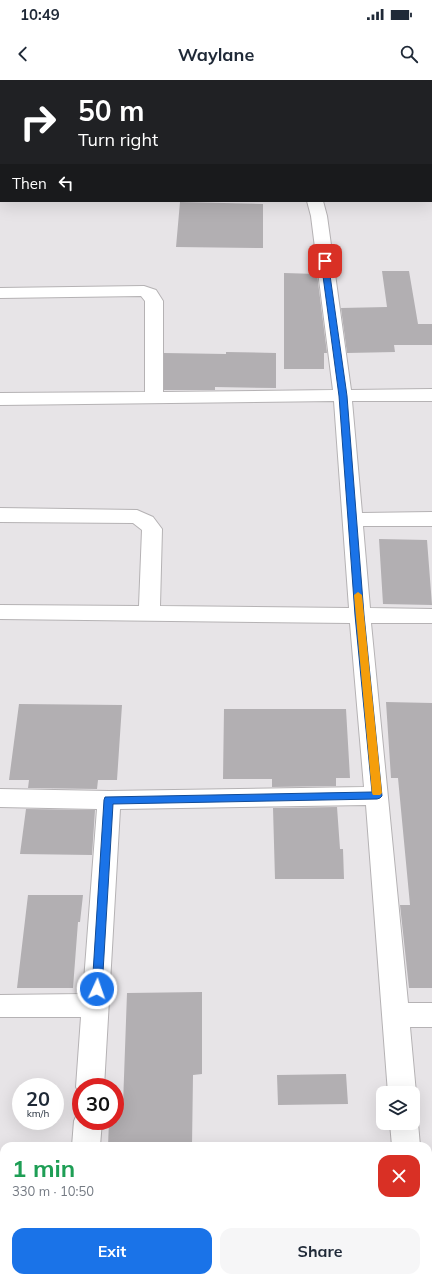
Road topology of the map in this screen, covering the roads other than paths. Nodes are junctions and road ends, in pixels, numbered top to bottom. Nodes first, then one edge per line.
1 (315, 202) edge
2 (0, 293) edge
3 (432, 395) edge
4 (343, 396) junction
5 (154, 398) junction
6 (0, 399) edge
7 (0, 515) edge
8 (432, 519) edge
9 (352, 520) junction
10 (0, 612) edge
11 (149, 614) junction
12 (360, 615) junction
13 (432, 616) edge
14 (377, 796) junction
15 (0, 798) edge
16 (109, 800) junction
17 (96, 1005) junction
18 (0, 1006) edge
19 (396, 1015) junction
20 (432, 1015) edge
21 (91, 1078) edge
22 (401, 1086) edge
23 (87, 1130) edge
24 (405, 1130) edge
25 (86, 1142) edge
26 (406, 1142) edge

1 - 4 street
2 - 5 street
3 - 4 street
4 - 5 street
4 - 9 street
5 - 6 street
7 - 11 street
8 - 9 street
9 - 12 street
10 - 11 street
11 - 12 street
12 - 13 street
12 - 14 street
14 - 16 street
14 - 19 street
15 - 16 street
16 - 17 street
17 - 18 street
17 - 21 street
19 - 20 street
19 - 22 street
23 - 25 street
24 - 26 street

